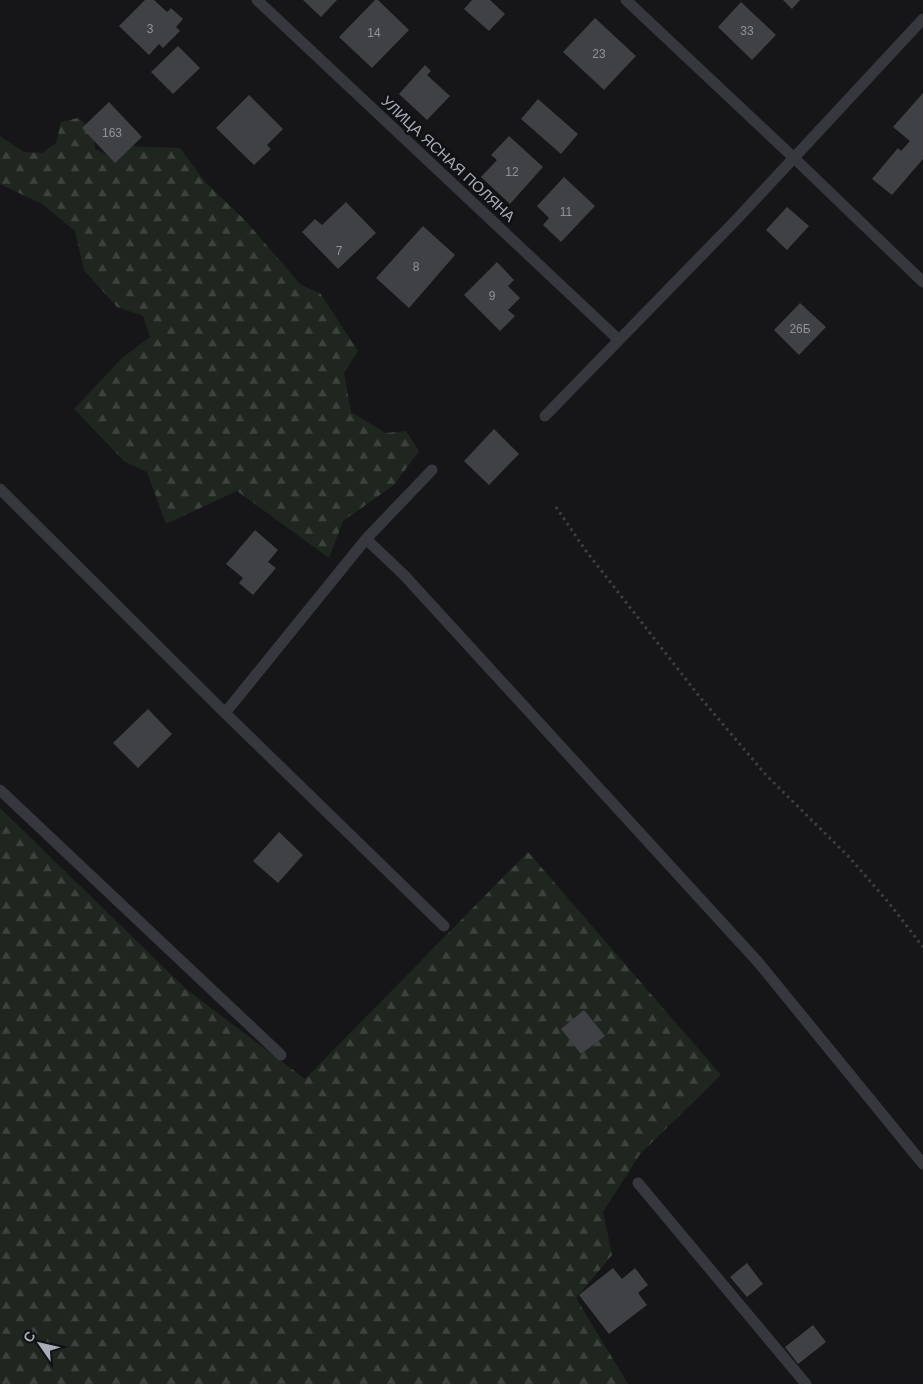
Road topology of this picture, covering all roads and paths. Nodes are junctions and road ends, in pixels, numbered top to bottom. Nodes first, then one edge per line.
1 (257, 0) edge
2 (626, 0) edge
3 (923, 19) edge
4 (793, 157) junction
5 (923, 282) edge
6 (619, 340) junction
7 (545, 416) dead end
8 (432, 470) dead end
9 (0, 489) edge
10 (556, 507) dead end
11 (366, 539) junction
12 (225, 714) junction
13 (0, 790) edge
14 (444, 926) dead end
15 (923, 947) edge
16 (281, 1055) dead end
17 (923, 1164) edge
18 (638, 1183) dead end
19 (806, 1384) edge

1 - 6 lane, УЛИЦА ЯСНАЯ ПОЛЯНА
2 - 4 lane
3 - 4 lane
4 - 5 lane
4 - 6 lane
6 - 7 lane
8 - 11 lane
9 - 12 lane
10 - 15 path
11 - 12 lane
11 - 17 lane
12 - 14 lane
13 - 16 lane
18 - 19 lane

